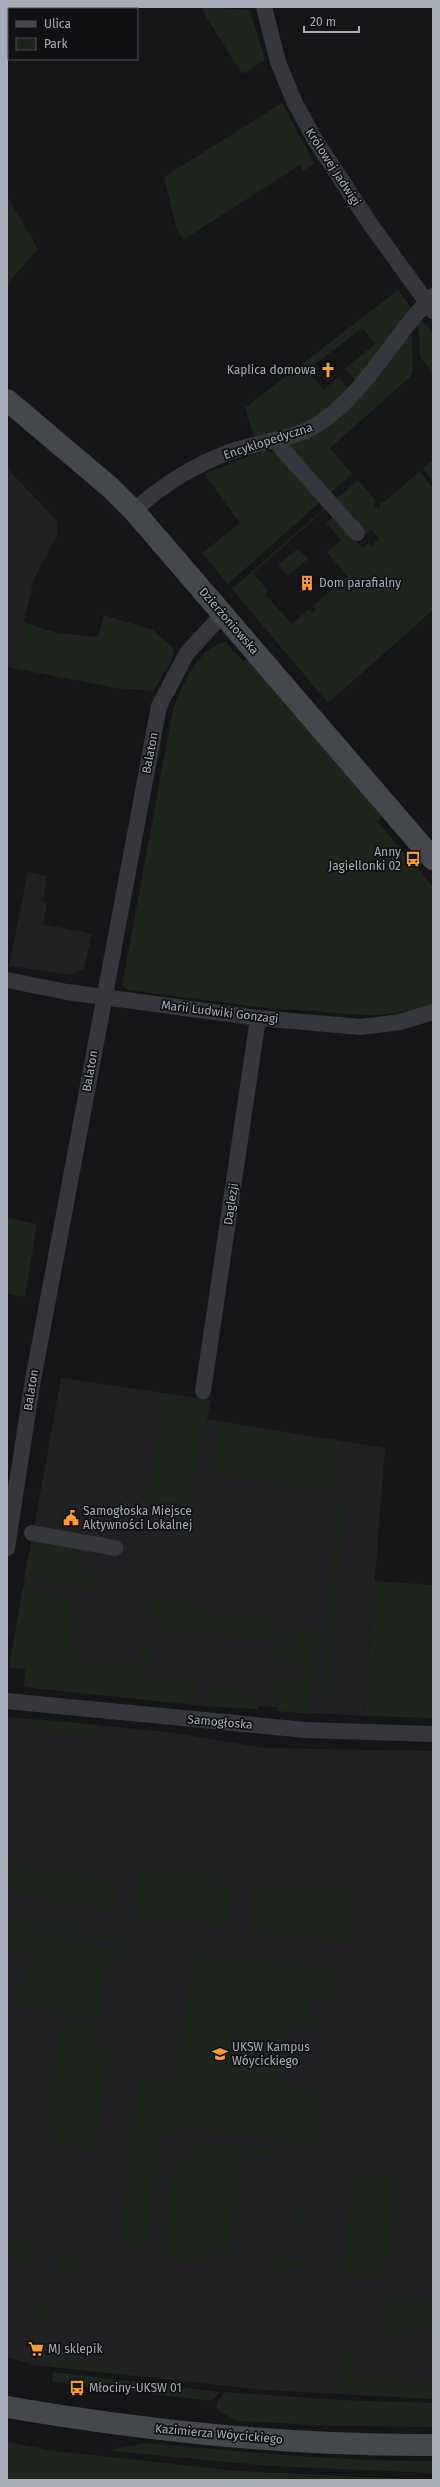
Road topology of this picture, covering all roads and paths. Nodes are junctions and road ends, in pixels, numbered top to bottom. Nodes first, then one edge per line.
1 (264, 7) edge
2 (431, 303) edge
3 (7, 400) edge
4 (274, 440) junction
5 (134, 511) junction
6 (357, 533) dead end
7 (222, 614) junction
8 (433, 859) edge
9 (7, 980) edge
10 (104, 995) junction
11 (433, 1012) edge
12 (258, 1018) junction
13 (203, 1391) dead end
14 (32, 1533) dead end
15 (7, 1548) edge
16 (115, 1548) dead end
17 (7, 1701) edge
18 (433, 1734) edge
19 (7, 2407) edge
20 (433, 2445) edge

1 - 2 street, Królowej Jadwigi
2 - 4 street, Encyklopedyczna
3 - 5 street, Dzierżoniowska
4 - 5 street, Encyklopedyczna
4 - 6 street
5 - 7 street, Dzierżoniowska
7 - 8 street, Dzierżoniowska
7 - 10 street, Balaton
9 - 10 street, Marii Ludwiki Gonzagi
10 - 12 street, Marii Ludwiki Gonzagi
10 - 15 street, Balaton
11 - 12 street, Marii Ludwiki Gonzagi
12 - 13 street, Daglezji
14 - 16 street
17 - 18 street, Samogłoska
19 - 20 street, Kazimierza Wóycickiego

